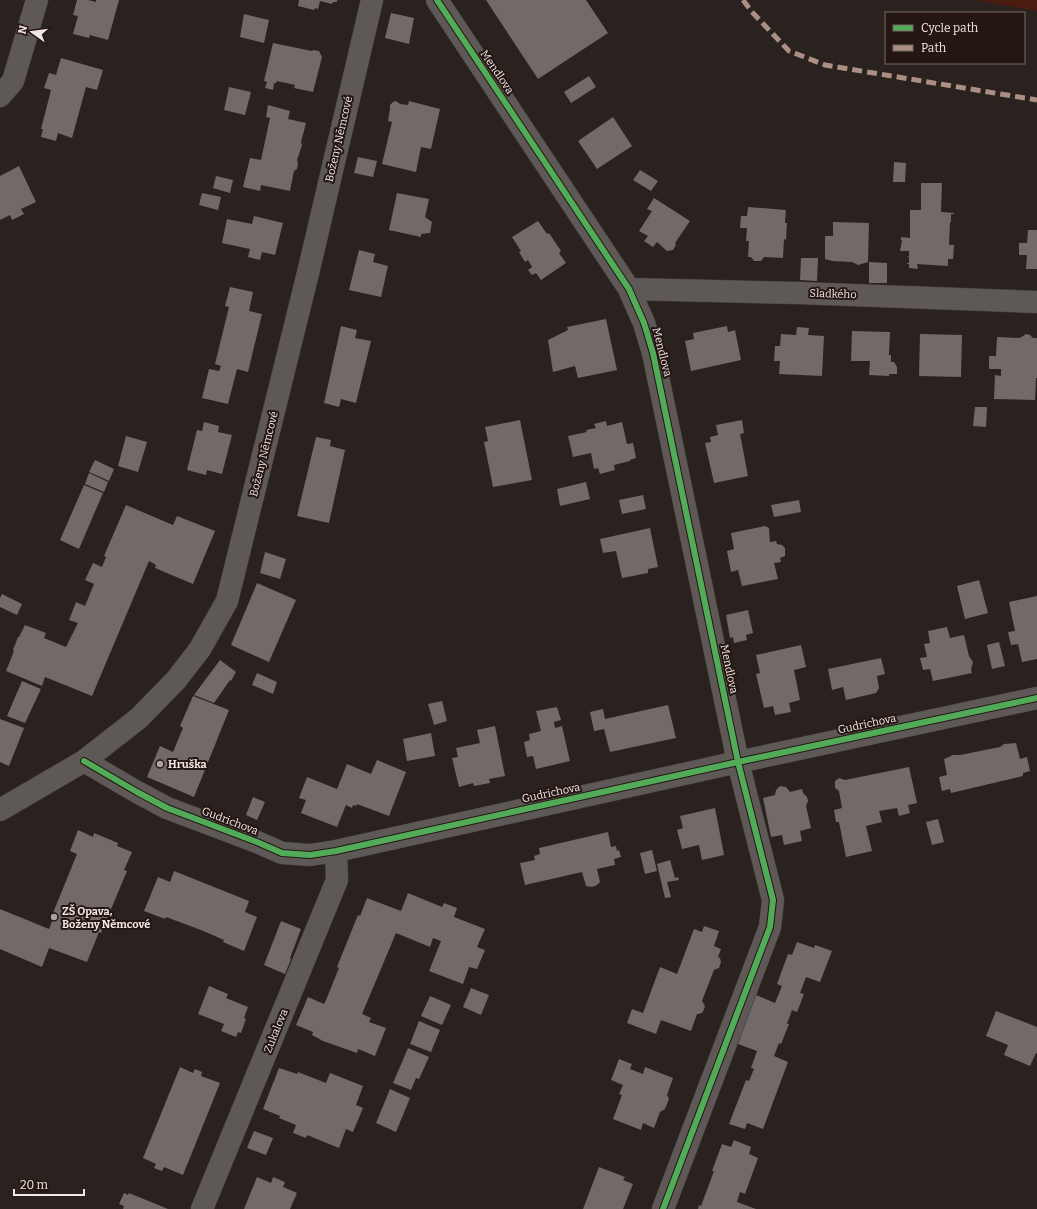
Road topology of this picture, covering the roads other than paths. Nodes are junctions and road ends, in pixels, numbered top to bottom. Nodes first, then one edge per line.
1 (37, 0) edge
2 (372, 0) edge
3 (437, 0) edge
4 (0, 96) edge
5 (629, 289) junction
6 (1037, 302) edge
7 (1037, 698) edge
8 (84, 761) junction
9 (738, 762) junction
10 (0, 810) edge
11 (336, 851) junction
12 (202, 1209) edge
13 (663, 1209) edge

1 - 4 street
2 - 8 street, Boženy Němcové
3 - 5 street, Mendlova
5 - 6 street, Sladkého
5 - 9 street, Mendlova
7 - 9 street, Gudrichova
8 - 10 street, Boženy Němcové
8 - 11 street, Gudrichova
9 - 11 street, Gudrichova
9 - 13 street, Mendlova
11 - 12 street, Zukalova

